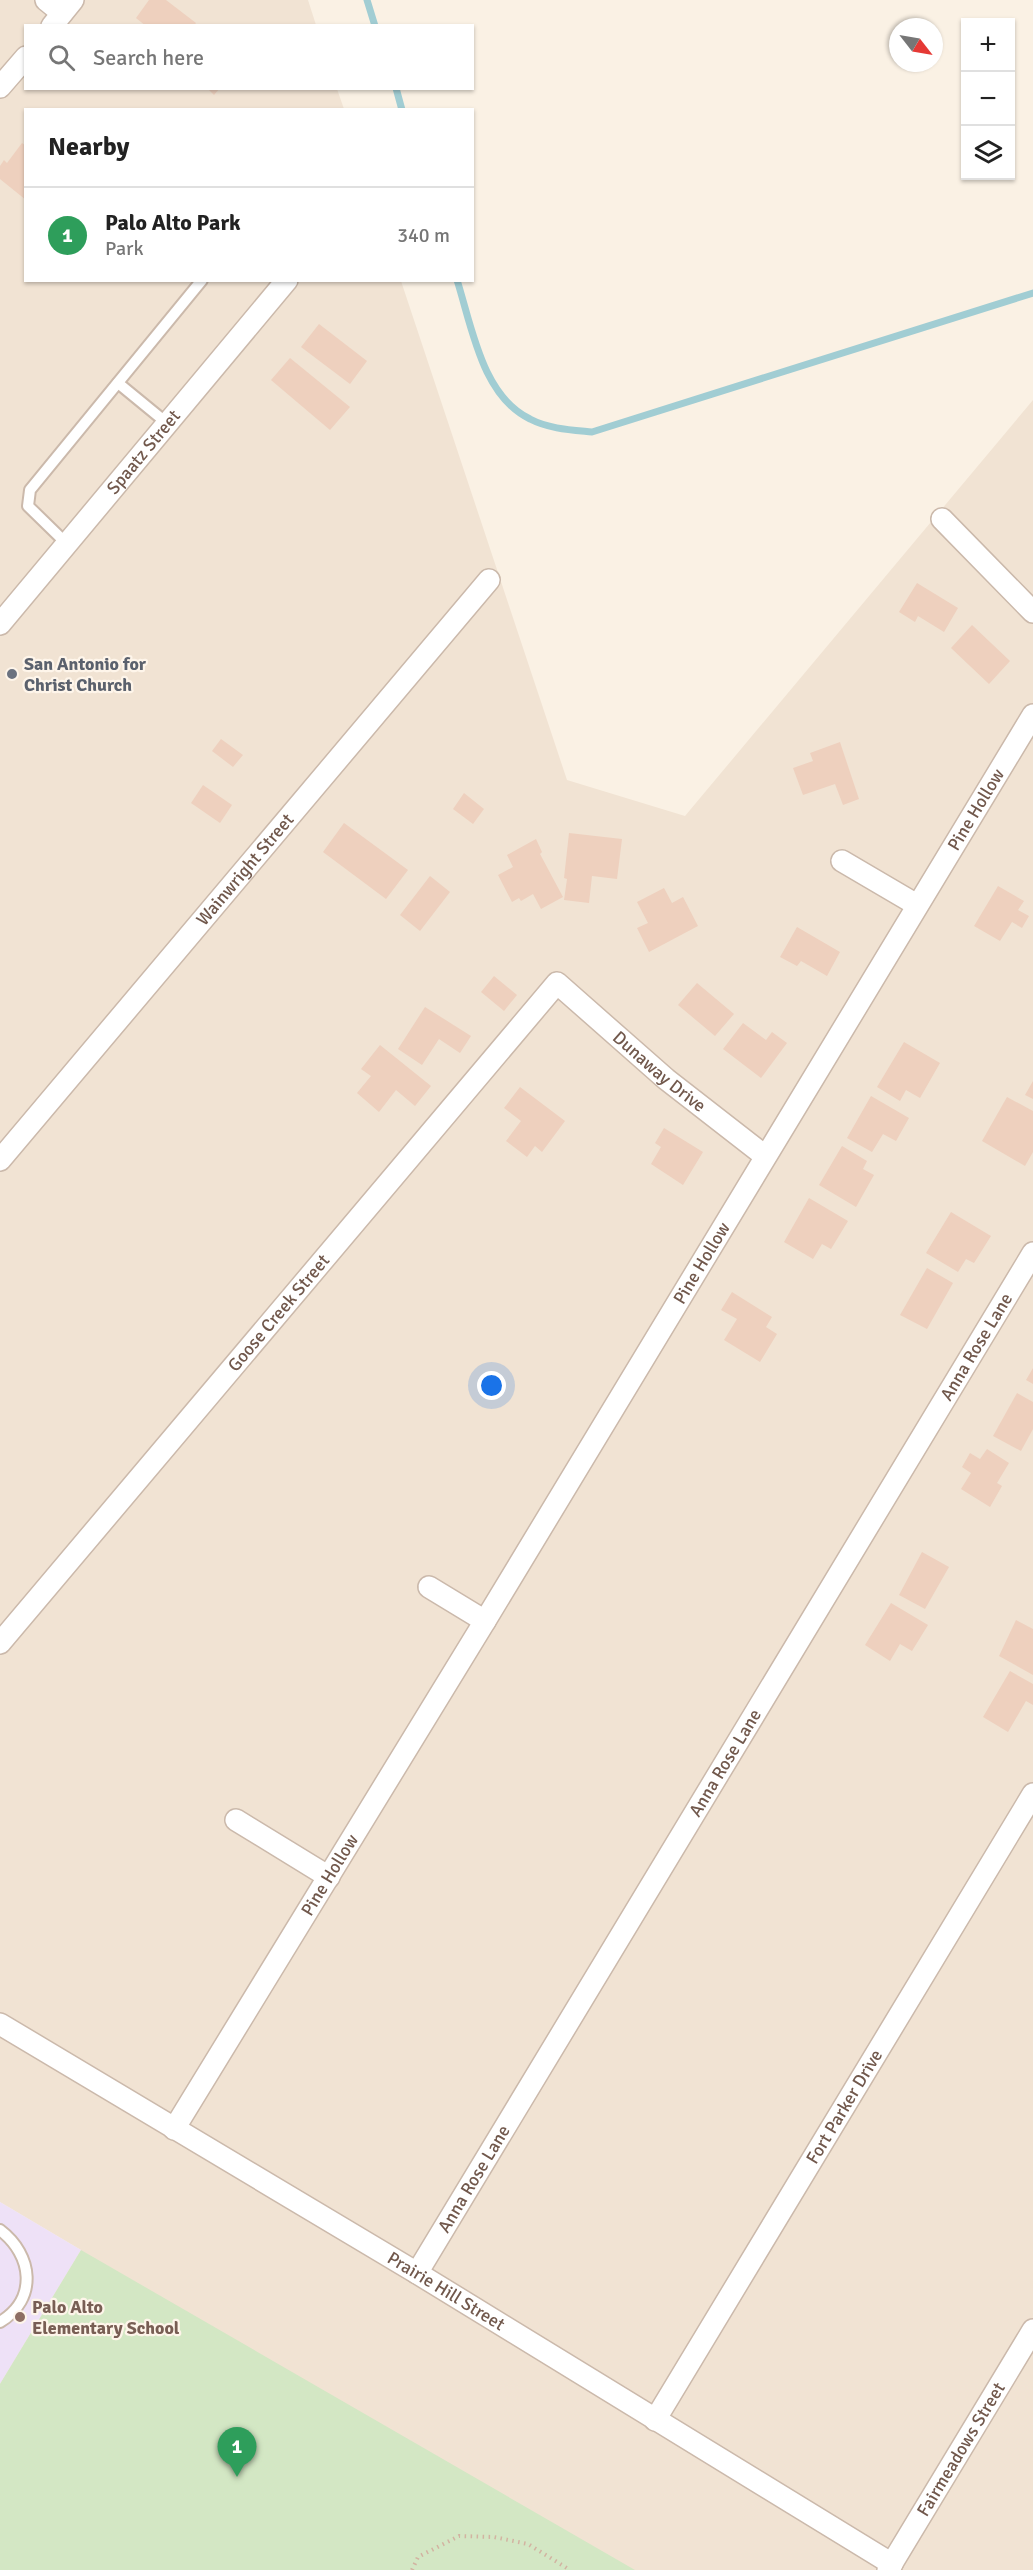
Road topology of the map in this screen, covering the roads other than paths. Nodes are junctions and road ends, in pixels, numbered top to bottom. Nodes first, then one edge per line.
1 (24, 59) edge
2 (0, 87) edge
3 (200, 282) edge
4 (286, 282) edge
5 (118, 382) junction
6 (168, 424) junction
7 (942, 519) dead end
8 (67, 544) junction
9 (489, 580) dead end
10 (1033, 612) edge
11 (0, 624) edge
12 (1033, 715) edge
13 (842, 861) dead end
14 (917, 905) junction
15 (557, 983) joint
16 (2, 1153) edge
17 (765, 1156) junction
18 (1033, 1254) edge
19 (429, 1587) dead end
20 (485, 1621) junction
21 (0, 1643) edge
22 (1033, 1794) edge
23 (236, 1820) dead end
24 (329, 1877) junction
25 (0, 2024) edge
26 (174, 2129) junction
27 (0, 2230) edge
28 (417, 2273) junction
29 (0, 2322) edge
30 (1033, 2330) edge
31 (655, 2420) junction
32 (890, 2567) edge

1 - 2 street
3 - 5 lane
4 - 6 street, Spaatz Street
5 - 6 lane
5 - 8 lane
6 - 8 street, Spaatz Street
7 - 10 street
8 - 11 street, Spaatz Street
9 - 16 street, Wainwright Street
12 - 14 street, Pine Hollow
13 - 14 street
14 - 17 street, Pine Hollow
15 - 17 street, Dunaway Drive
15 - 21 street, Goose Creek Street
17 - 20 street, Pine Hollow
18 - 28 street, Anna Rose Lane
19 - 20 street
20 - 24 street, Pine Hollow
22 - 31 street, Fort Parker Drive
23 - 24 street
24 - 26 street, Pine Hollow
25 - 26 street, Prairie Hill Street
26 - 28 street, Prairie Hill Street
27 - 29 lane
28 - 31 street, Prairie Hill Street
30 - 32 street, Fairmeadows Street
31 - 32 street, Prairie Hill Street

